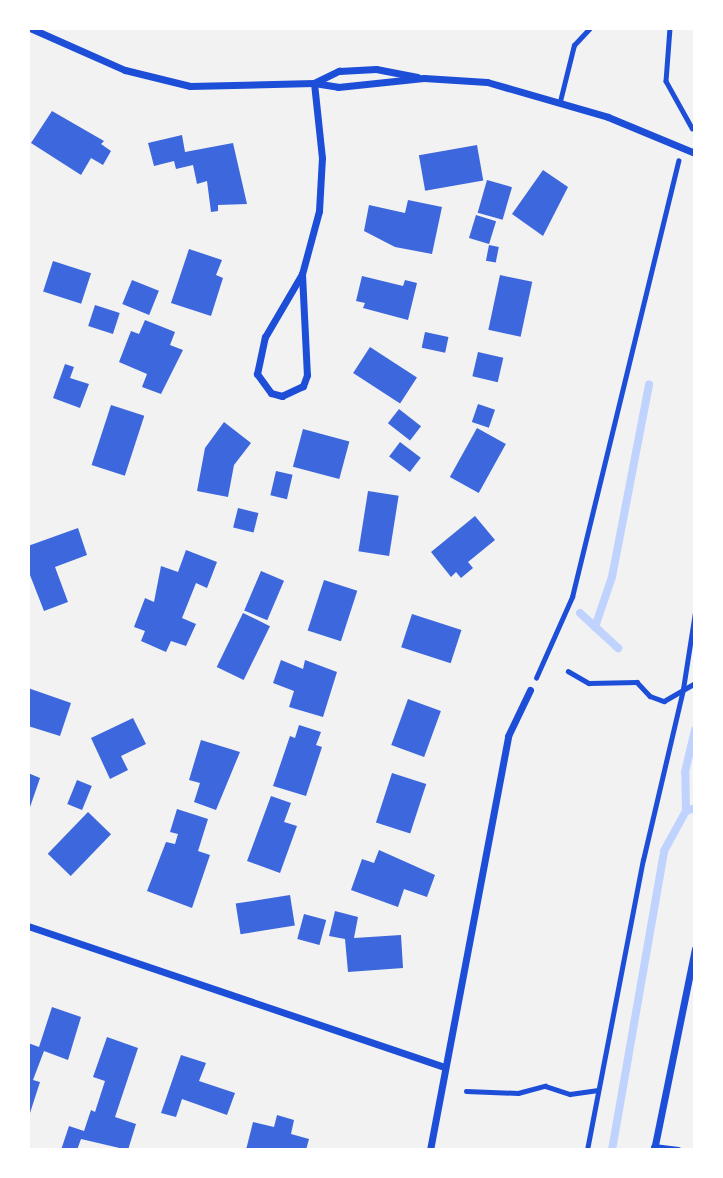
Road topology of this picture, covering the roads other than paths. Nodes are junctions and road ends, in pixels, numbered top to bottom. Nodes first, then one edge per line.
1 (30, 28) edge
2 (590, 28) edge
3 (424, 78) junction
4 (314, 83) junction
5 (560, 101) junction
6 (695, 153) edge
7 (302, 274) junction
8 (530, 690) road end
9 (28, 926) edge
10 (695, 949) edge
11 (445, 1067) junction
12 (654, 1148) edge
13 (430, 1150) edge
14 (678, 1150) edge

1 - 4 street
2 - 5 lane
3 - 4 street
3 - 4 street
3 - 5 street
4 - 7 street
5 - 6 street
7 - 7 street
8 - 11 street
9 - 11 street
10 - 12 street
11 - 13 street
12 - 14 street

